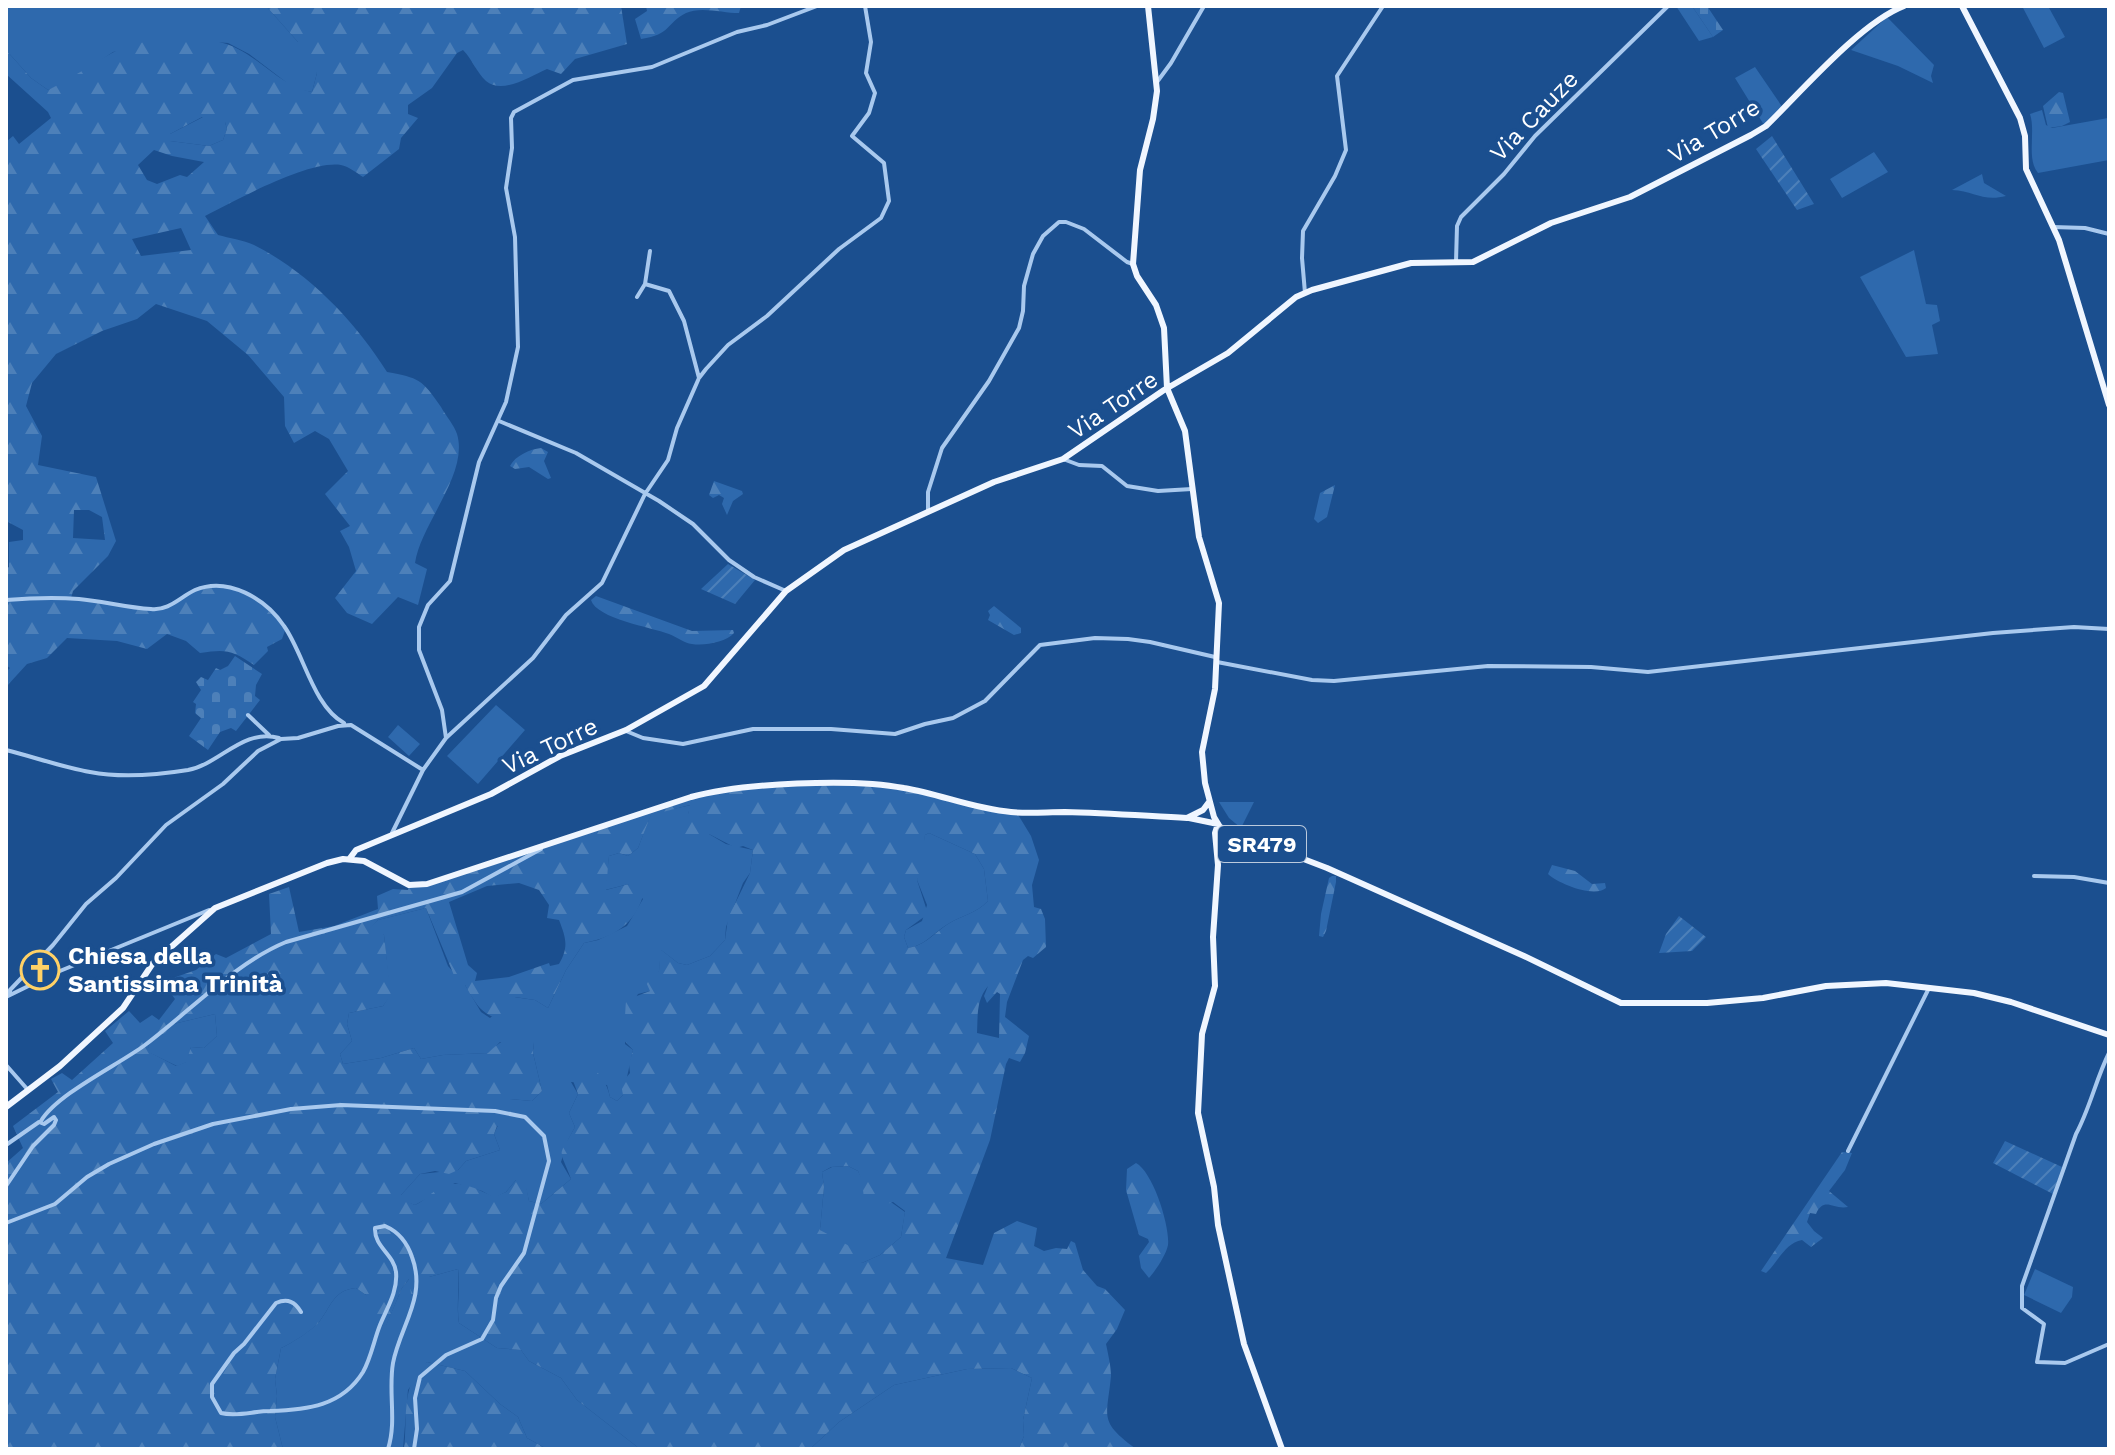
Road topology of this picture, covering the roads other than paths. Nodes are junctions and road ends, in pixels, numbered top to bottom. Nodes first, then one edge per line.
1 (817, 6) edge
2 (865, 6) edge
3 (1148, 6) edge
4 (1204, 6) edge
5 (1383, 6) edge
6 (1668, 6) edge
7 (1904, 6) edge
8 (1962, 6) edge
9 (1157, 82) junction
10 (2053, 227) junction
11 (2109, 234) edge
12 (650, 251) dead end
13 (1133, 264) junction
14 (1455, 264) junction
15 (645, 284) junction
16 (1305, 293) junction
17 (637, 297) dead end
18 (699, 378) junction
19 (1167, 388) junction
20 (2109, 405) edge
21 (499, 421) junction
22 (1063, 459) junction
23 (1192, 489) junction
24 (645, 494) junction
25 (928, 511) junction
26 (786, 591) junction
27 (6, 600) edge
28 (2109, 629) edge
29 (1218, 660) junction
30 (248, 715) dead end
31 (346, 724) junction
32 (626, 730) junction
33 (269, 735) junction
34 (446, 738) junction
35 (281, 739) junction
36 (6, 750) edge
37 (423, 770) junction
38 (1209, 801) junction
39 (1187, 818) junction
40 (1218, 824) junction
41 (391, 835) junction
42 (541, 846) junction
43 (350, 858) junction
44 (2034, 876) dead end
45 (2109, 883) edge
46 (215, 908) junction
47 (1929, 986) junction
48 (8, 996) edge
49 (2108, 1033) edge
50 (2109, 1053) edge
51 (6, 1065) edge
52 (28, 1090) junction
53 (6, 1107) edge
54 (41, 1121) junction
55 (6, 1145) edge
56 (1848, 1151) dead end
57 (6, 1186) edge
58 (6, 1223) edge
59 (301, 1312) dead end
60 (2109, 1344) edge
61 (388, 1449) edge
62 (414, 1449) edge
63 (1282, 1449) edge

1 - 21 street
2 - 18 street
3 - 9 main road
4 - 9 street
5 - 16 street
6 - 14 street, Via Cauze
7 - 14 main road, Via Torre
8 - 10 main road
9 - 13 main road
10 - 11 street
10 - 20 main road
12 - 15 street
13 - 19 main road, SR479
13 - 25 street
14 - 16 main road, Via Torre
15 - 17 street
15 - 18 street
16 - 19 main road, Via Torre
18 - 24 street
19 - 22 main road, Via Torre
19 - 23 main road, SR479
21 - 24 street
21 - 34 street
22 - 23 street
22 - 25 main road, Via Torre
23 - 29 main road, SR479
24 - 26 street
24 - 34 street
25 - 26 main road, Via Torre
26 - 32 main road, Via Torre
27 - 31 street
28 - 29 street
29 - 32 street
29 - 38 main road, SR479
30 - 33 street
31 - 35 street
31 - 37 street
32 - 41 main road, Via Torre
33 - 35 street
33 - 36 street
34 - 37 street
35 - 48 street
37 - 41 street
38 - 39 main road
38 - 40 main road, SR479
39 - 40 main road
39 - 42 main road
40 - 47 main road, SR479
40 - 63 main road
41 - 43 main road, Via Torre
42 - 43 main road
42 - 54 street
43 - 46 main road, Via Torre
44 - 45 street
46 - 48 street
46 - 52 main road, Via Torre
47 - 49 main road, SR479
47 - 56 street
50 - 60 street
51 - 52 street
52 - 53 main road, Via Torre
54 - 55 street
54 - 57 street
58 - 62 street
59 - 61 street

